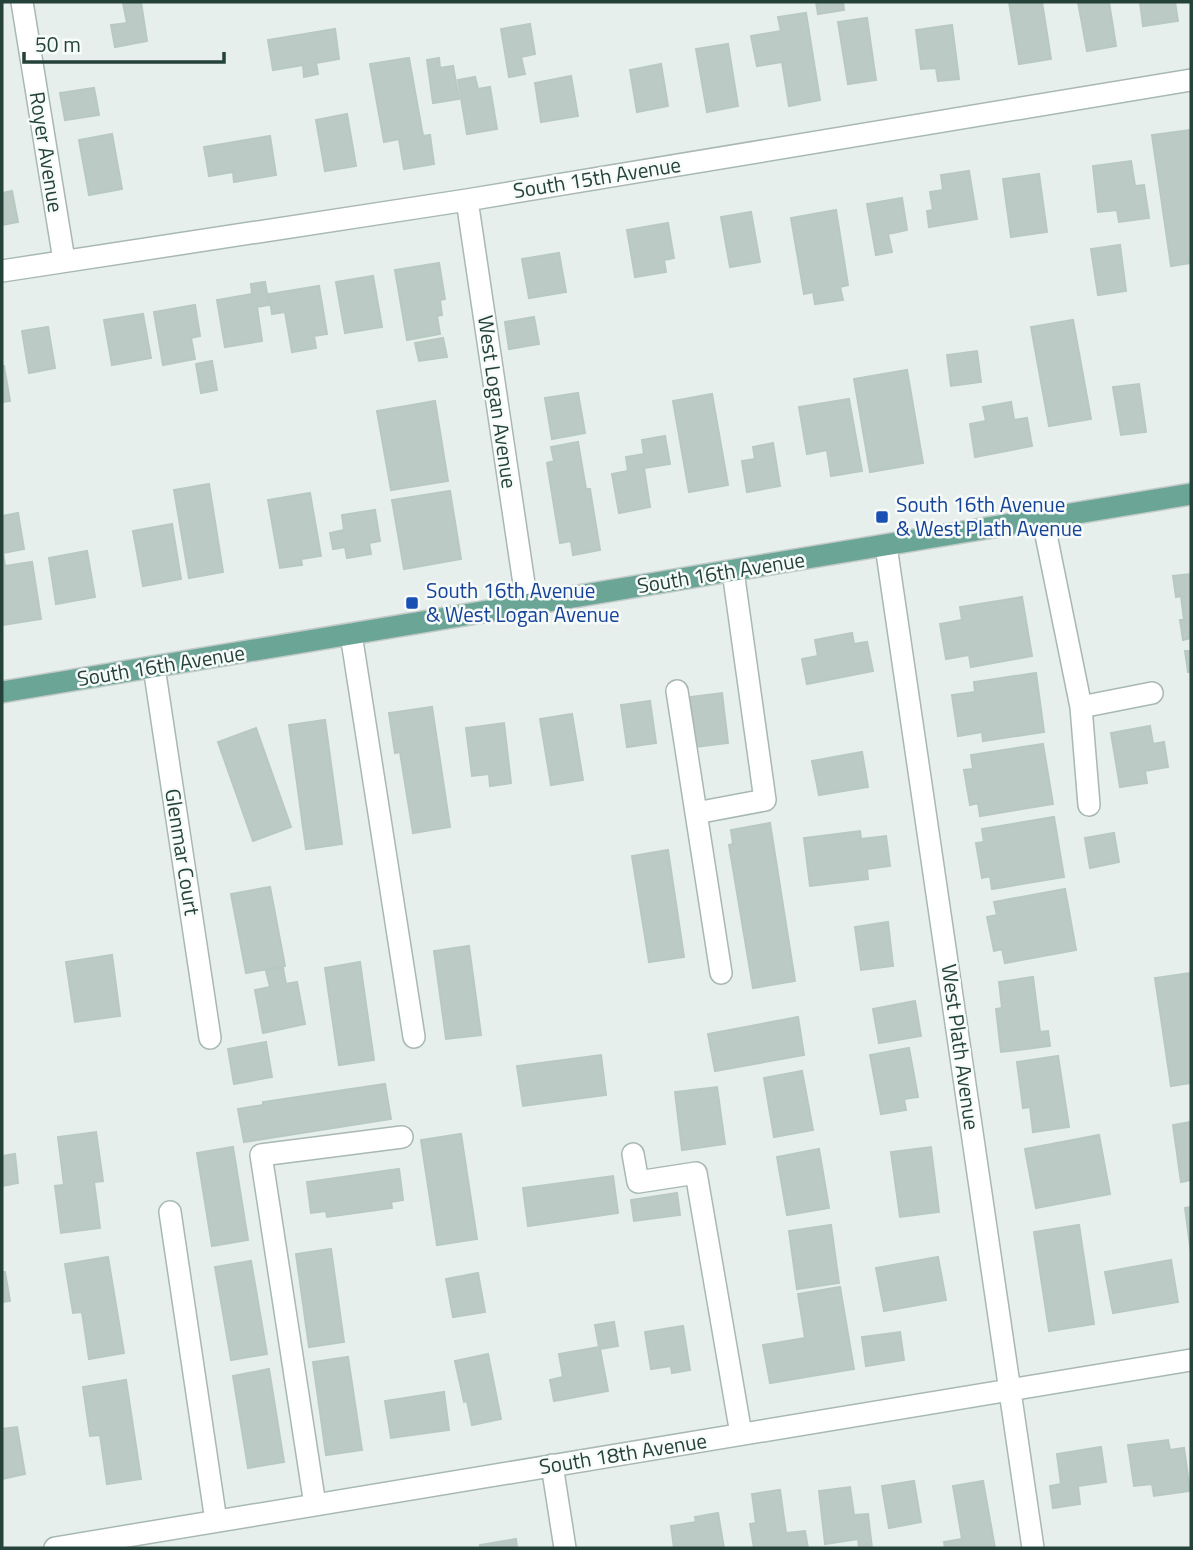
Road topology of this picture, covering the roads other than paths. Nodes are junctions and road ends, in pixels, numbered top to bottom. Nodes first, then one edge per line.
1 (22, 2) edge
2 (1191, 80) edge
3 (467, 200) junction
4 (64, 260) junction
5 (2, 271) edge
6 (1191, 495) edge
7 (1043, 520) junction
8 (886, 546) junction
9 (733, 571) junction
10 (527, 604) junction
11 (351, 634) junction
12 (154, 667) junction
13 (677, 691) dead end
14 (2, 692) edge
15 (1152, 694) dead end
16 (1080, 707) junction
17 (1089, 805) dead end
18 (696, 813) junction
19 (721, 973) dead end
20 (414, 1037) dead end
21 (210, 1038) dead end
22 (402, 1137) dead end
23 (633, 1154) dead end
24 (170, 1212) dead end
25 (1191, 1360) edge
26 (1010, 1389) junction
27 (740, 1434) junction
28 (552, 1465) junction
29 (315, 1505) junction
30 (216, 1521) junction
31 (104, 1544) edge
32 (55, 1548) edge
33 (565, 1548) edge
34 (1033, 1548) edge

1 - 4 street, Royer Avenue
2 - 3 street, South 15th Avenue
3 - 4 street, South 15th Avenue
3 - 10 street, West Logan Avenue
4 - 5 street, South 15th Avenue
6 - 7 main road, South 16th Avenue
7 - 8 main road, South 16th Avenue
7 - 16 street
8 - 9 main road, South 16th Avenue
8 - 26 street, West Plath Avenue
9 - 10 main road, South 16th Avenue
9 - 18 street
10 - 11 main road, South 16th Avenue
11 - 12 main road, South 16th Avenue
11 - 20 street
12 - 14 main road, South 16th Avenue
12 - 21 street, Glenmar Court
13 - 18 street
15 - 16 street
16 - 17 street
18 - 19 street
22 - 29 street
23 - 27 street
24 - 30 street
25 - 26 street, South 18th Avenue
26 - 27 street, South 18th Avenue
26 - 34 street, West Plath Avenue
27 - 28 street, South 18th Avenue
28 - 29 street, South 18th Avenue
28 - 33 street
29 - 30 street, South 18th Avenue
30 - 31 street, South 18th Avenue
31 - 32 street, South 18th Avenue

